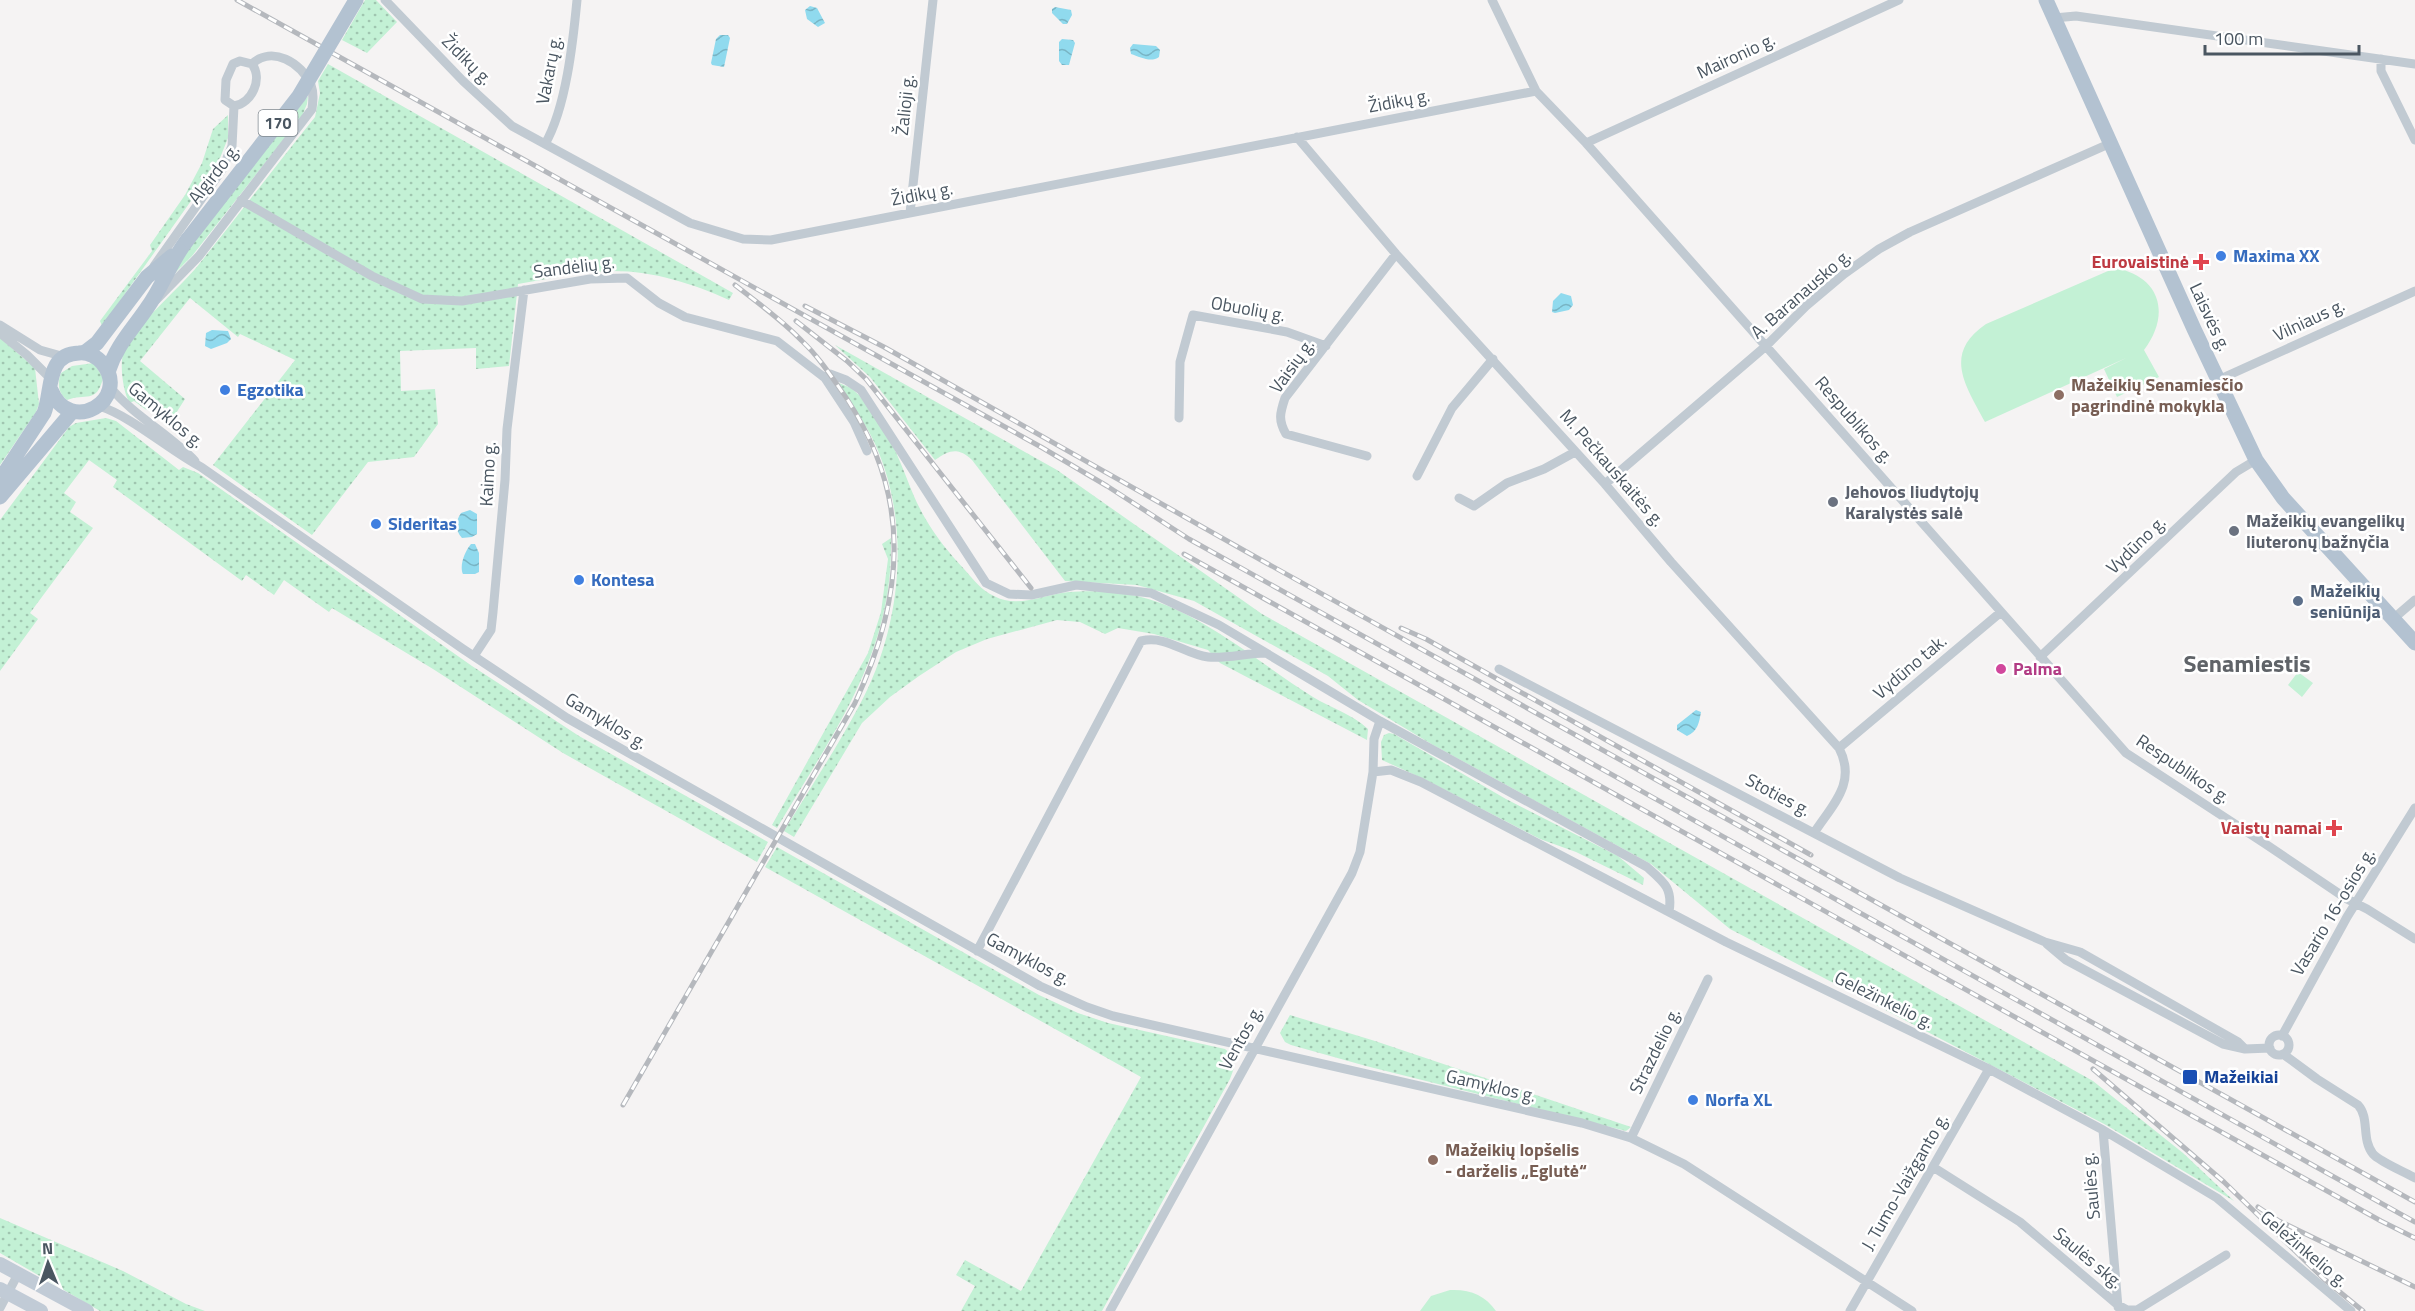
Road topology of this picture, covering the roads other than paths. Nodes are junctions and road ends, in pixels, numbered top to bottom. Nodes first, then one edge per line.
1 (356, 0) edge
2 (385, 0) edge
3 (577, 0) edge
4 (933, 0) edge
5 (1492, 0) edge
6 (1899, 0) edge
7 (2046, 0) edge
8 (2054, 18) junction
9 (2381, 59) junction
10 (252, 64) junction
11 (2415, 64) edge
12 (1536, 92) junction
13 (234, 106) junction
14 (1297, 137) junction
15 (2415, 140) edge
16 (1586, 143) junction
17 (2111, 143) junction
18 (545, 144) junction
19 (241, 200) junction
20 (910, 213) junction
21 (183, 244) junction
22 (1396, 254) junction
23 (147, 277) junction
24 (524, 290) junction
25 (2415, 291) edge
26 (148, 308) junction
27 (0, 325) edge
28 (0, 333) edge
29 (1326, 346) junction
30 (1766, 346) junction
31 (84, 353) junction
32 (65, 357) junction
33 (1493, 359) junction
34 (825, 378) junction
35 (109, 380) junction
36 (2218, 380) junction
37 (50, 384) junction
38 (99, 406) junction
39 (72, 412) junction
40 (1179, 418) dead end
41 (867, 451) dead end
42 (1575, 452) junction
43 (1367, 456) dead end
44 (2256, 460) junction
45 (201, 467) junction
46 (1417, 476) dead end
47 (0, 480) edge
48 (1605, 484) junction
49 (0, 497) edge
50 (1459, 498) dead end
51 (2415, 600) edge
52 (2001, 612) junction
53 (2393, 619) junction
54 (2415, 644) edge
55 (1265, 653) junction
56 (474, 656) junction
57 (2040, 657) junction
58 (1499, 669) dead end
59 (1380, 721) junction
60 (1839, 748) junction
61 (1374, 772) junction
62 (2415, 808) edge
63 (1814, 833) junction
64 (2356, 903) junction
65 (1669, 912) junction
66 (2411, 937) edge
67 (2045, 942) junction
68 (977, 951) junction
69 (1708, 979) dead end
70 (2282, 1036) junction
71 (2270, 1048) junction
72 (1253, 1049) junction
73 (2245, 1049) junction
74 (2283, 1053) junction
75 (1989, 1070) junction
76 (2103, 1130) junction
77 (1631, 1138) junction
78 (1933, 1167) junction
79 (2415, 1178) edge
80 (2226, 1255) dead end
81 (0, 1264) edge
82 (18, 1274) junction
83 (1868, 1282) junction
84 (4, 1291) edge
85 (0, 1308) edge
86 (2118, 1308) edge
87 (41, 1311) edge
88 (87, 1311) edge
89 (1110, 1311) edge
90 (1851, 1311) edge
91 (1912, 1311) edge
92 (2351, 1311) edge

1 - 21 main road, Algirdo g. / 170, bridge
2 - 18 street, Židikų g.
3 - 18 street, Vakarų g.
4 - 20 street, Žalioji g.
5 - 12 street, Respublikos g.
6 - 16 street, Maironio g.
7 - 8 main road, Laisvės g.
8 - 9 street
8 - 17 main road, Laisvės g.
9 - 11 street
9 - 15 street
10 - 13 street
10 - 13 street
10 - 19 street
12 - 14 street, Židikų g.
12 - 16 street, Respublikos g.
13 - 23 street
14 - 20 street, Židikų g.
14 - 22 street, M. Pečkauskaitės g.
16 - 30 street, Respublikos g.
17 - 30 street, A. Baranausko g.
17 - 36 main road, Laisvės g.
18 - 20 street, Židikų g.
19 - 24 street, Sandėlių g.
19 - 26 street
21 - 23 main road, Algirdo g. / 170
21 - 26 main road, Algirdo g. / 170
22 - 29 street, Vaisių g.
22 - 33 street, M. Pečkauskaitės g.
23 - 31 main road, Algirdo g. / 170
24 - 34 street, Sandėlių g.
24 - 56 street, Kaimo g.
25 - 36 street, Vilniaus g.
26 - 35 main road, Algirdo g. / 170
27 - 32 street
28 - 37 street
29 - 40 street, Obuolių g.
29 - 43 street, Vaisių g.
30 - 48 street, A. Baranausko g.
30 - 52 street, Respublikos g.
31 - 32 main road
31 - 35 main road
32 - 37 main road
33 - 42 street, M. Pečkauskaitės g.
33 - 46 street
34 - 41 street, Sandėlių g.
34 - 55 street
35 - 38 main road, Algirdo g.
35 - 45 street, Gamyklos g.
36 - 44 main road, Laisvės g.
37 - 39 main road
37 - 47 main road
38 - 39 main road
38 - 45 street, Gamyklos g.
39 - 49 main road
42 - 48 street, M. Pečkauskaitės g.
42 - 50 street
44 - 53 main road, Laisvės g.
44 - 57 street, Vydūno g.
45 - 56 street, Gamyklos g.
48 - 60 street, M. Pečkauskaitės g.
51 - 53 street
52 - 57 street, Respublikos g.
52 - 60 street, Vydūno tak.
53 - 54 main road, Laisvės g.
55 - 59 street
55 - 68 street
56 - 68 street, Gamyklos g.
57 - 64 street, Respublikos g.
58 - 63 street, Stoties g.
59 - 61 street, Ventos g.
59 - 65 street
60 - 63 street, M. Pečkauskaitės g.
61 - 65 street, Geležinkelio g.
61 - 72 street, Ventos g.
62 - 64 street, Vasario 16-osios g.
63 - 67 street, Stoties g.
64 - 66 street, Respublikos g.
64 - 70 street, Vasario 16-osios g.
65 - 75 street, Geležinkelio g.
67 - 73 street, Stoties g.
67 - 73 street, Stoties g.
68 - 72 street, Gamyklos g.
69 - 77 street, Strazdelio g.
70 - 71 street
70 - 74 street
71 - 73 street, Stoties g.
71 - 74 street
72 - 77 street, Gamyklos g.
72 - 89 street, Ventos g.
74 - 79 street
75 - 76 street, Geležinkelio g.
75 - 78 street, J. Tumo-Vaižganto g.
76 - 86 street, Saulės g.
76 - 92 street, Geležinkelio g.
77 - 83 street, Gamyklos g.
78 - 83 street, J. Tumo-Vaižganto g.
78 - 86 street, Saulės skg.
80 - 86 street, Saulės skg.
81 - 82 main road
82 - 84 street
82 - 88 main road
83 - 90 street, J. Tumo-Vaižganto g.
83 - 91 street, Gamyklos g.
84 - 85 street
84 - 87 main road

